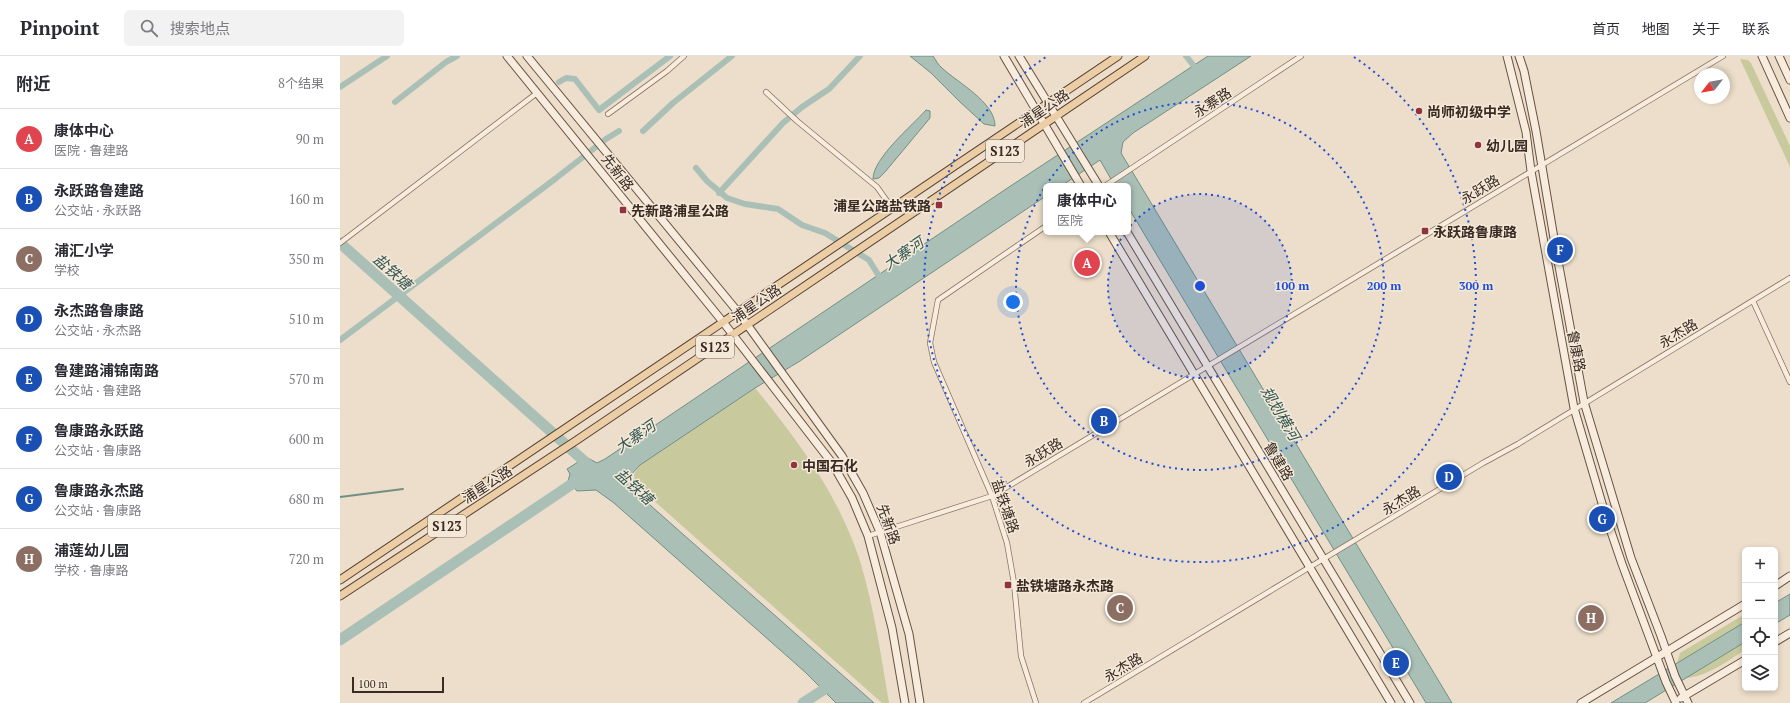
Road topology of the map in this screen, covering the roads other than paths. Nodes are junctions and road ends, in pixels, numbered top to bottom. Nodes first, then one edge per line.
1 (508, 56) edge
2 (527, 56) edge
3 (684, 56) edge
4 (1004, 56) edge
5 (1019, 56) edge
6 (1118, 56) edge
7 (1145, 56) edge
8 (1302, 56) edge
9 (1506, 56) edge
10 (1519, 56) edge
11 (1723, 56) edge
12 (1762, 56) edge
13 (1779, 56) edge
14 (1790, 80) edge
15 (766, 92) dead end
16 (537, 93) junction
17 (1048, 103) junction
18 (1037, 111) junction
19 (608, 114) dead end
20 (1056, 116) junction
21 (1790, 118) edge
22 (1044, 124) junction
23 (1541, 165) junction
24 (1530, 171) junction
25 (1079, 183) edge
26 (1097, 183) edge
27 (1109, 183) edge
28 (892, 208) junction
29 (1043, 228) edge
30 (1111, 235) edge
31 (1129, 235) edge
32 (340, 243) edge
33 (1790, 278) edge
34 (1753, 301) junction
35 (738, 312) junction
36 (723, 322) junction
37 (747, 325) junction
38 (733, 334) junction
39 (1207, 365) junction
40 (1194, 373) junction
41 (1790, 382) edge
42 (1584, 402) junction
43 (1574, 408) junction
44 (992, 496) junction
45 (880, 532) junction
46 (868, 536) junction
47 (1323, 559) junction
48 (1310, 567) junction
49 (1790, 576) edge
50 (340, 580) edge
51 (1778, 584) edge
52 (340, 596) edge
53 (1742, 606) edge
54 (1790, 633) edge
55 (1778, 640) edge
56 (1667, 652) junction
57 (1657, 657) junction
58 (1742, 662) edge
59 (1684, 696) junction
60 (1674, 702) edge
61 (905, 703) edge
62 (920, 703) edge
63 (1036, 703) edge
64 (1084, 703) edge
65 (1391, 703) edge
66 (1410, 703) edge
67 (1581, 703) edge
68 (1688, 703) edge

1 - 16 street, 先新路
2 - 35 street, 先新路
3 - 19 street
4 - 18 street
5 - 17 street
6 - 17 main road, 浦星公路 / S123
7 - 20 main road, 浦星公路 / S123
8 - 27 street, 永寨路
9 - 24 street, 鲁康路
10 - 23 street, 鲁康路
11 - 23 street, 永跃路
12 - 21 street
13 - 14 street
15 - 28 street
16 - 32 street
16 - 36 street, 先新路
17 - 18 main road, 浦星公路 / S123
17 - 20 street
18 - 22 street
18 - 28 main road, 浦星公路 / S123
20 - 22 main road, 浦星公路 / S123
20 - 26 street
22 - 25 street
22 - 37 main road, 浦星公路 / S123
23 - 24 street, 永跃路
23 - 42 street, 鲁康路
24 - 39 street, 永跃路
24 - 43 street, 鲁康路
28 - 35 main road, 浦星公路 / S123
29 - 44 street, 盐铁塘路
30 - 40 street, 鲁建路
31 - 39 street, 鲁建路
33 - 34 street, 永杰路
34 - 41 street
34 - 42 street, 永杰路
35 - 36 main road, 浦星公路 / S123
35 - 37 street, 先新路
36 - 38 street, 先新路
36 - 50 main road, 浦星公路 / S123
37 - 38 main road, 浦星公路 / S123
37 - 45 street, 先新路
38 - 46 street, 先新路
38 - 52 main road, 浦星公路 / S123
39 - 40 street, 永跃路
39 - 47 street, 鲁建路
40 - 44 street, 永跃路
40 - 48 street, 鲁建路
42 - 43 street, 永杰路
42 - 56 street, 鲁康路
43 - 47 street, 永杰路
43 - 57 street, 鲁康路
44 - 45 street, 永跃路
44 - 63 street, 盐铁塘路
45 - 46 street, 永跃路
45 - 62 street, 先新路
46 - 61 street, 先新路
47 - 48 street, 永杰路
47 - 66 street, 鲁建路
48 - 64 street, 永杰路
48 - 65 street, 鲁建路
49 - 51 street
53 - 56 street
54 - 55 street
56 - 57 street
56 - 59 street, 鲁康路
57 - 60 street, 鲁康路
57 - 67 street
58 - 59 street
59 - 60 street
59 - 68 street, 鲁康路

